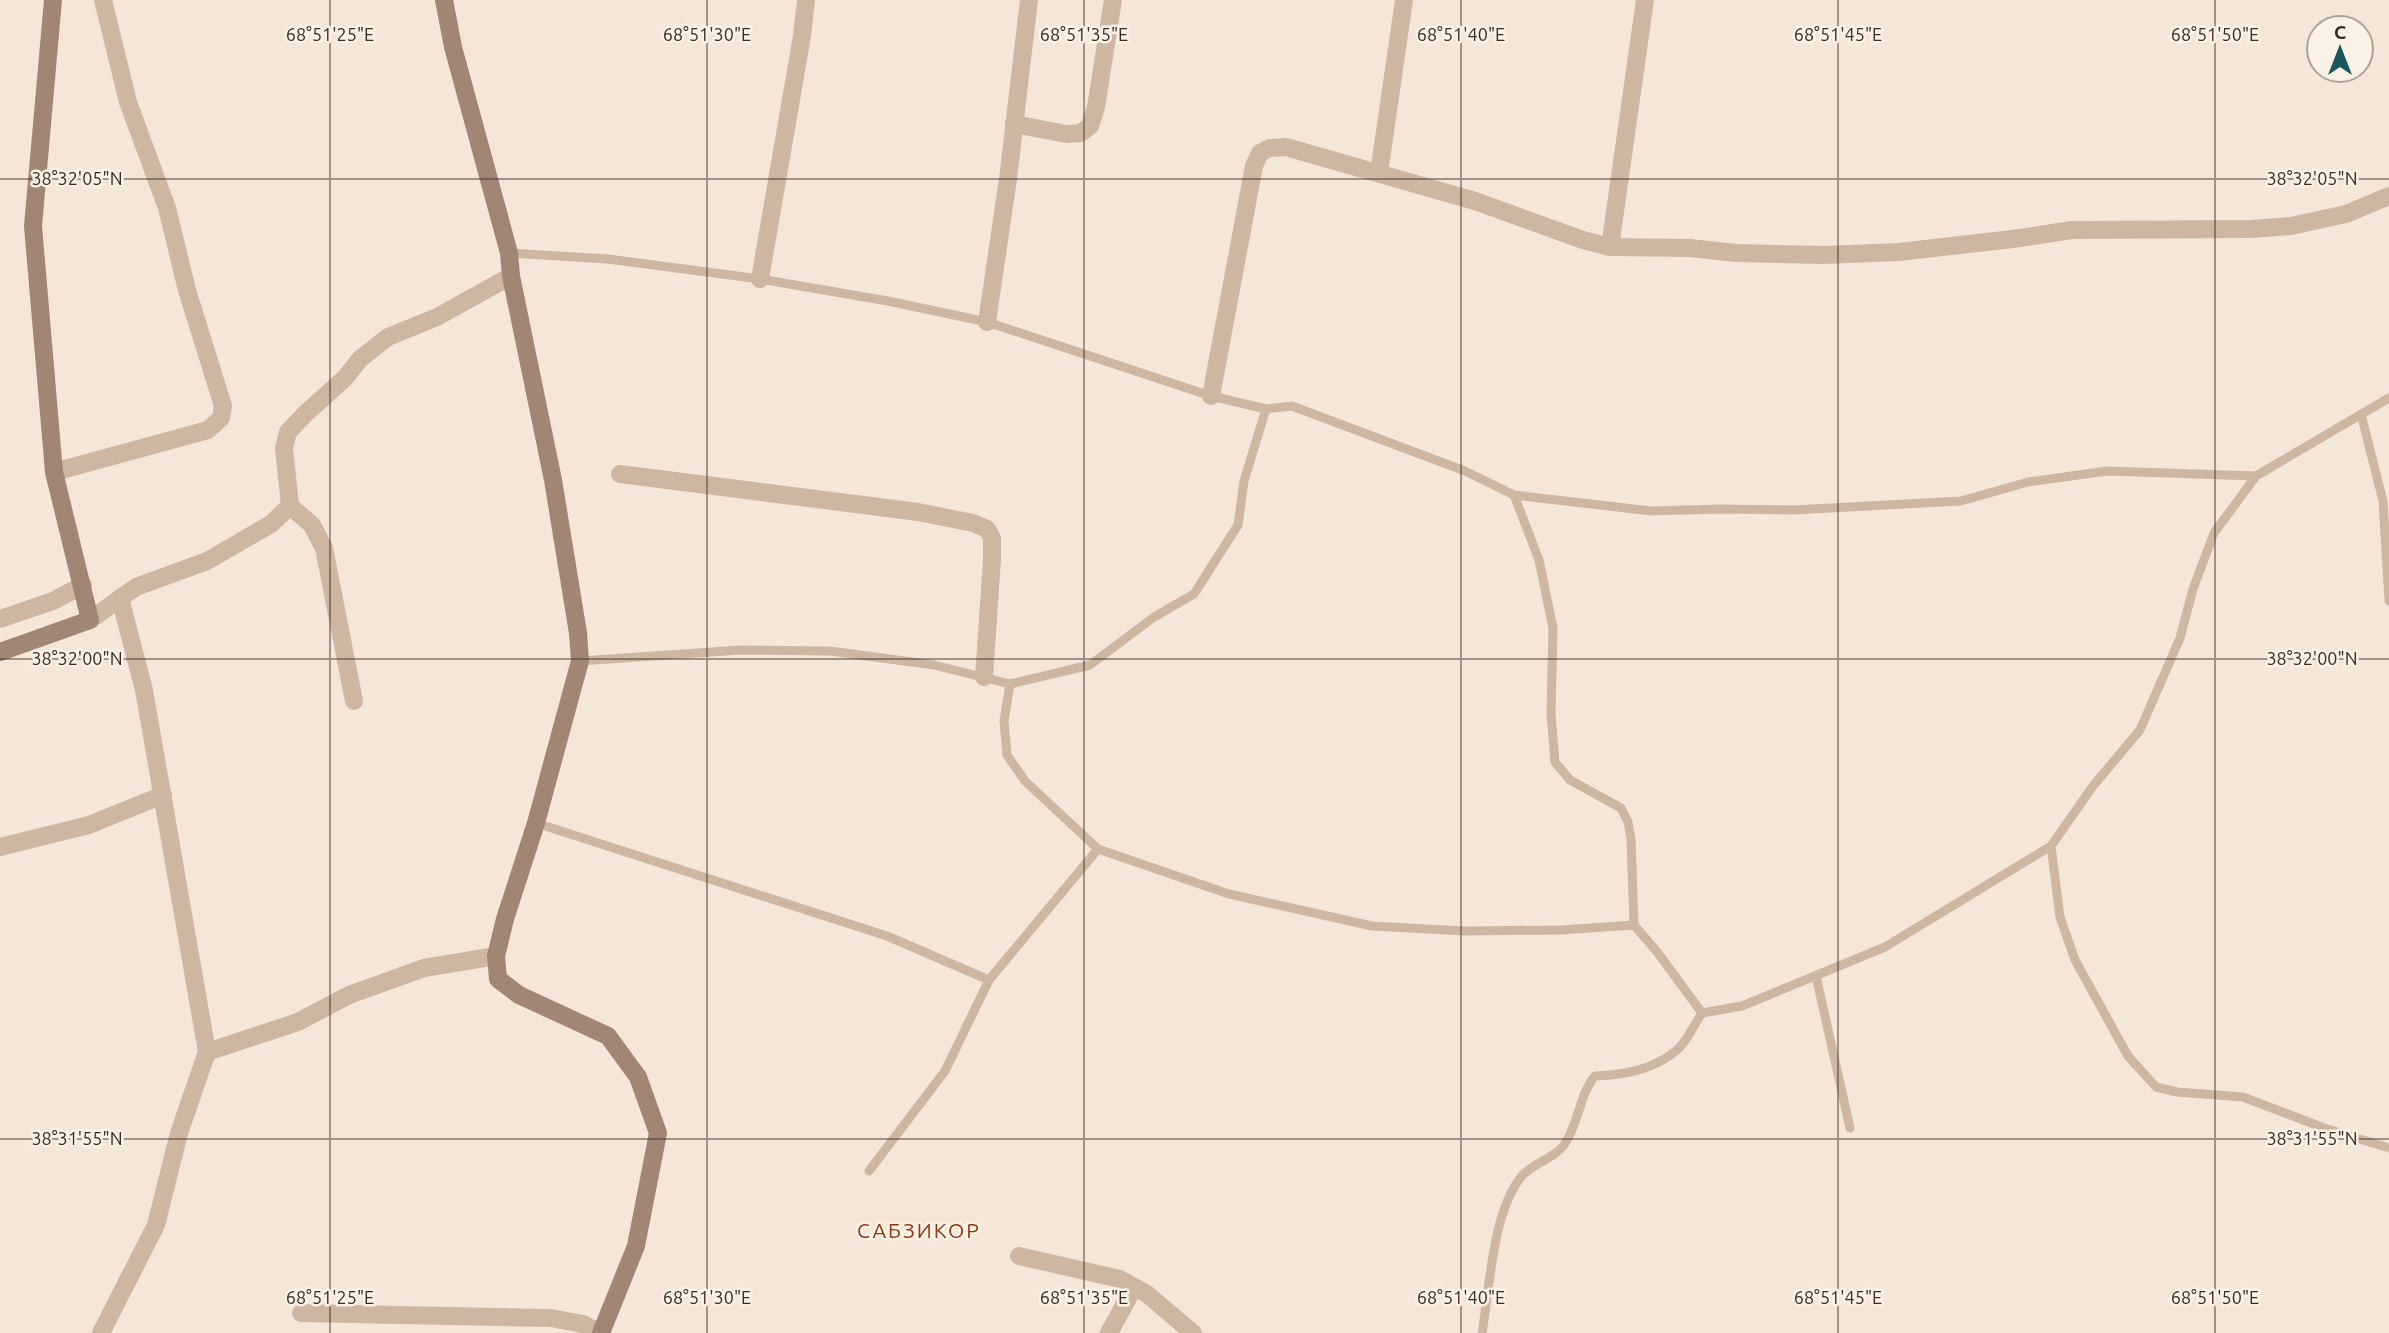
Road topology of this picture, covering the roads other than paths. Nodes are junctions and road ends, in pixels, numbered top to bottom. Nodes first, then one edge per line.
1 (53, 0) edge
2 (103, 0) edge
3 (444, 0) edge
4 (806, 0) edge
5 (1029, 0) edge
6 (1113, 0) edge
7 (1404, 0) edge
8 (1645, 0) edge
9 (1014, 124) junction
10 (1379, 173) junction
11 (2389, 196) edge
12 (1610, 247) junction
13 (509, 253) junction
14 (511, 276) junction
15 (760, 279) junction
16 (987, 322) junction
17 (1212, 396) junction
18 (2389, 398) edge
19 (1266, 409) junction
20 (2361, 414) junction
21 (54, 472) junction
22 (620, 474) dead end
23 (2256, 476) junction
24 (1514, 495) junction
25 (290, 506) junction
26 (83, 585) junction
27 (120, 598) junction
28 (2389, 600) edge
29 (0, 619) edge
30 (90, 620) junction
31 (0, 652) edge
32 (580, 661) junction
33 (984, 677) junction
34 (1010, 684) junction
35 (354, 701) dead end
36 (163, 795) junction
37 (536, 823) junction
38 (2051, 846) junction
39 (0, 847) edge
40 (1097, 849) junction
41 (1634, 925) junction
42 (496, 956) junction
43 (1816, 976) junction
44 (989, 980) junction
45 (1702, 1013) junction
46 (206, 1052) junction
47 (1850, 1128) dead end
48 (2389, 1148) edge
49 (869, 1171) dead end
50 (1019, 1255) dead end
51 (1134, 1287) junction
52 (301, 1313) dead end
53 (102, 1333) edge
54 (601, 1333) edge
55 (1109, 1333) edge
56 (1193, 1333) edge
57 (1482, 1333) edge

1 - 21 street
2 - 21 street
3 - 13 street
4 - 15 street
5 - 9 street
6 - 9 street
7 - 10 street
8 - 12 street
9 - 16 street
10 - 12 street
10 - 17 street
11 - 12 street
13 - 14 street
13 - 15 lane
14 - 25 street
14 - 32 street
15 - 16 lane
16 - 17 lane
17 - 19 lane
18 - 20 lane
19 - 24 lane
19 - 34 lane
20 - 23 lane
20 - 28 lane
21 - 26 street
22 - 33 street
23 - 24 lane
23 - 38 lane
24 - 41 lane
25 - 27 street
25 - 35 street
26 - 29 street
26 - 30 street
27 - 30 street
27 - 36 street
30 - 31 street
32 - 33 lane
32 - 37 street
33 - 34 lane
34 - 40 lane
36 - 39 street
36 - 46 street
37 - 42 street
37 - 44 lane
38 - 43 lane
38 - 48 lane
40 - 41 lane
40 - 44 lane
41 - 45 lane
42 - 46 street
42 - 54 street
43 - 45 lane
43 - 47 lane
44 - 49 lane
45 - 57 lane
46 - 53 street
50 - 51 street
51 - 55 street
51 - 56 street
52 - 54 street

